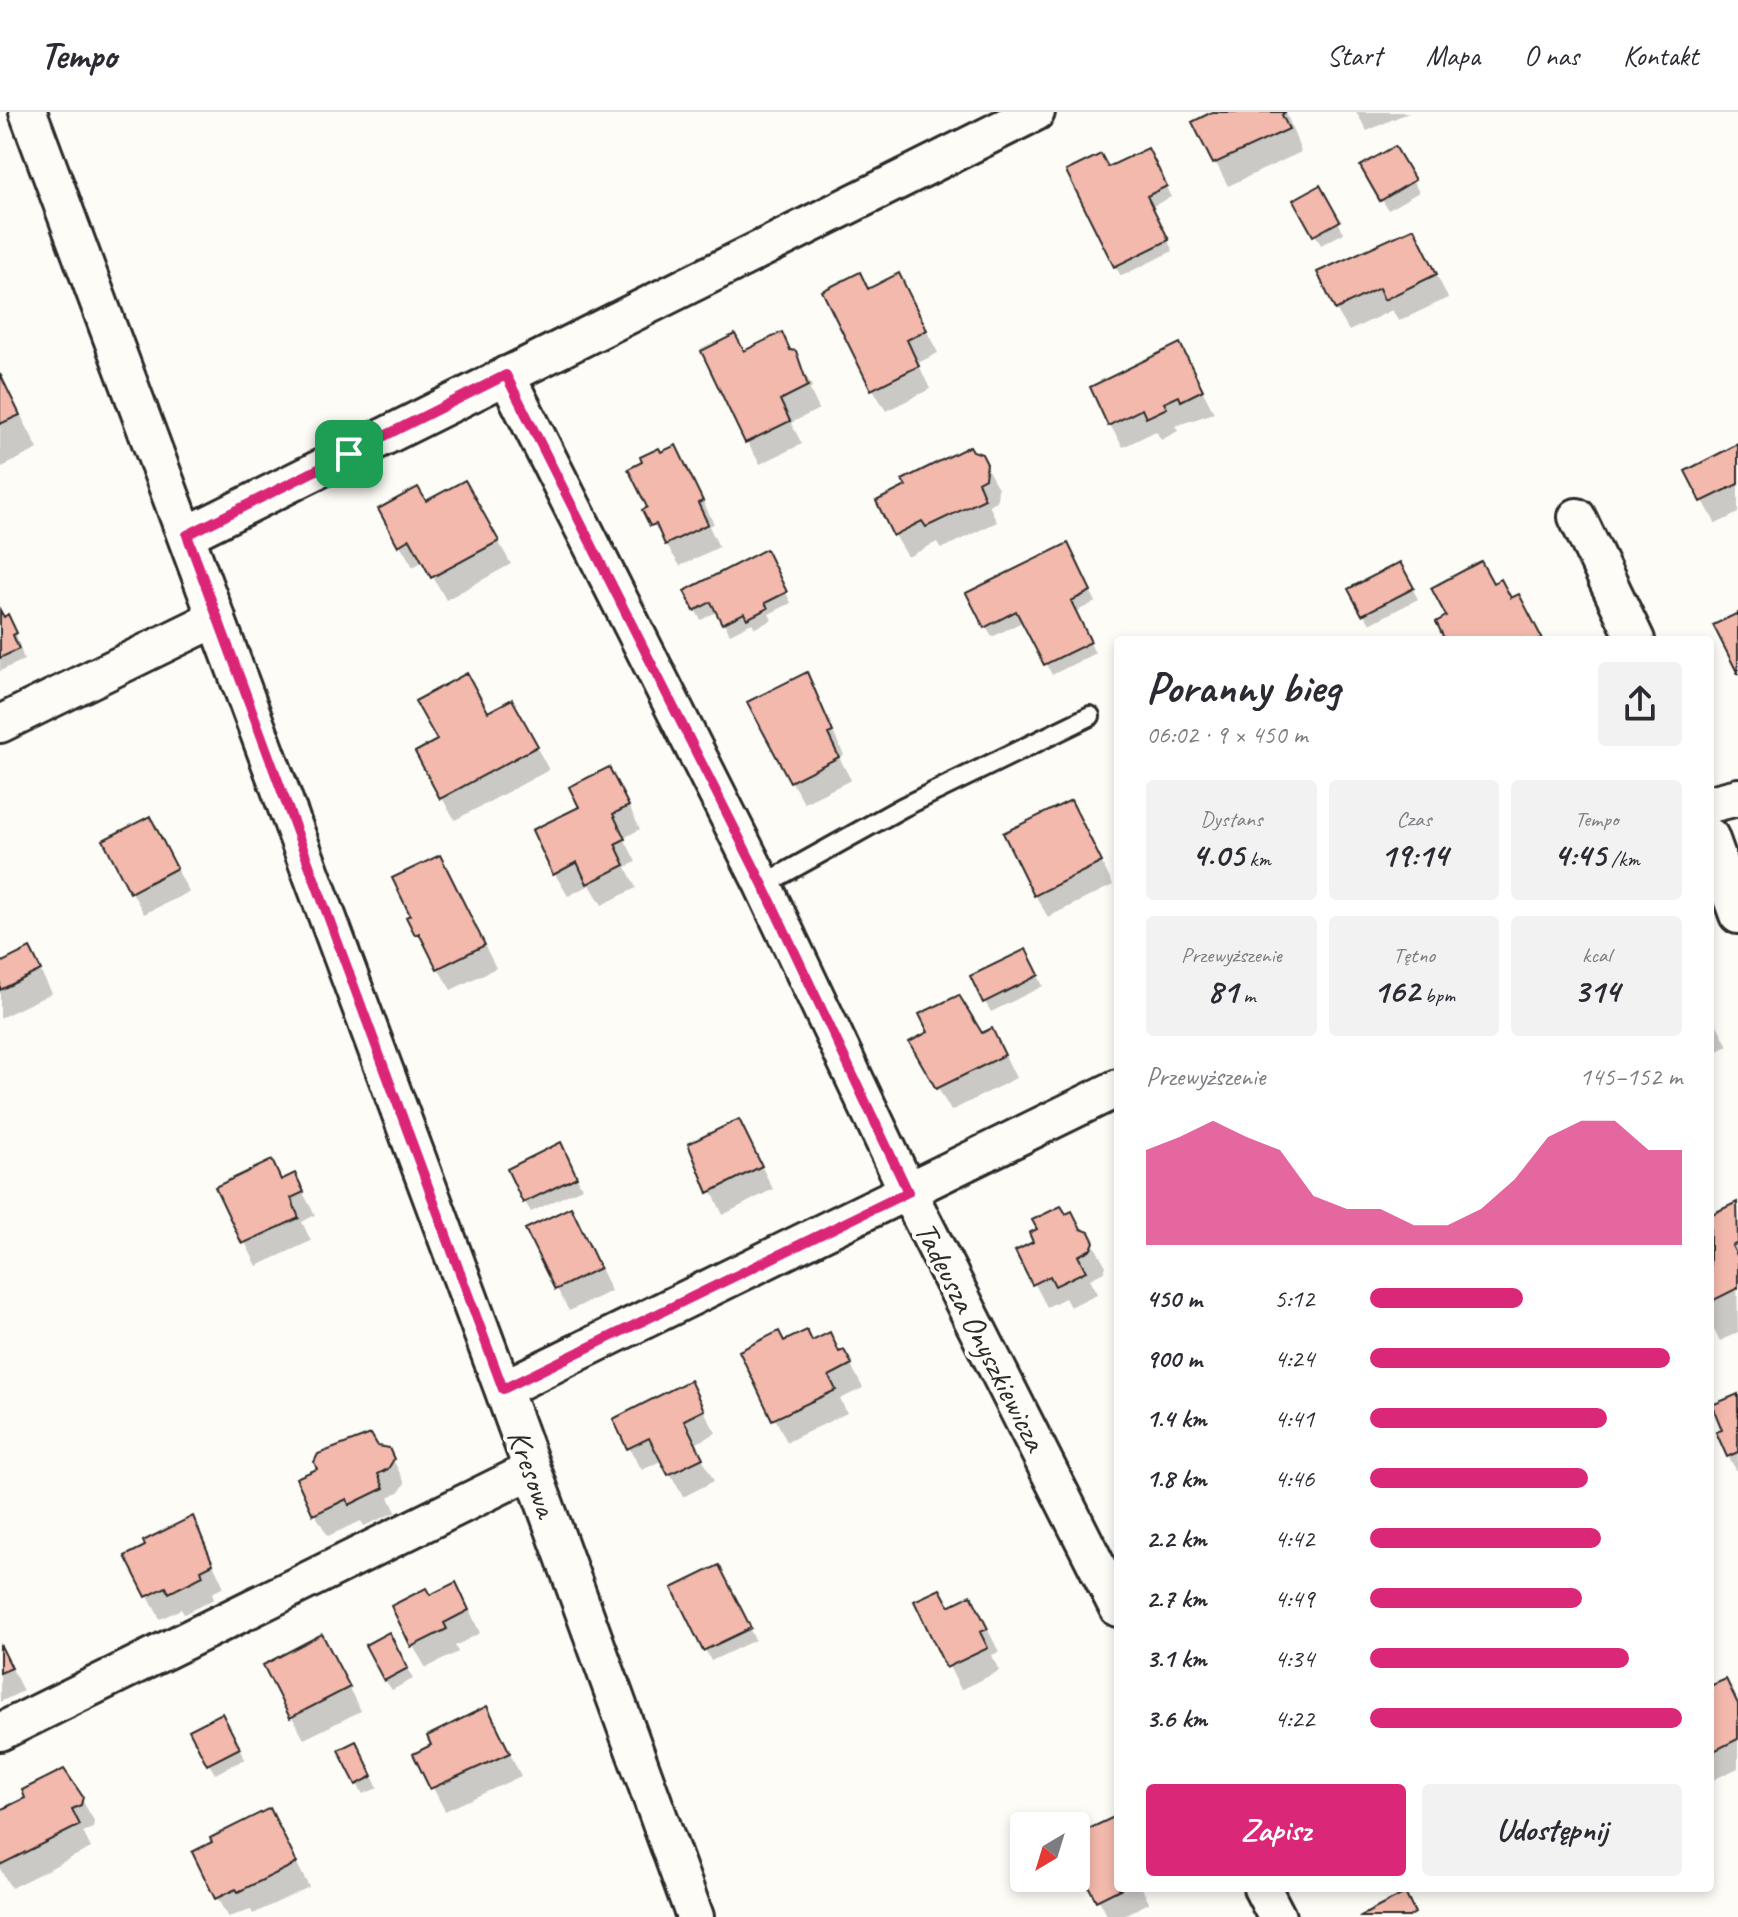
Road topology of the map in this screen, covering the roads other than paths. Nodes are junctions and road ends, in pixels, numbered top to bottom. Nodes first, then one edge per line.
1 (28, 112) edge
2 (1036, 112) edge
3 (506, 375) junction
4 (1577, 517) dead end
5 (187, 535) junction
6 (217, 618) junction
7 (1634, 636) edge
8 (1090, 716) dead end
9 (0, 724) edge
10 (1738, 797) edge
11 (1714, 803) edge
12 (1714, 848) edge
13 (763, 885) junction
14 (1738, 915) edge
15 (1114, 1090) edge
16 (908, 1192) junction
17 (503, 1389) junction
18 (532, 1470) junction
19 (1114, 1600) edge
20 (0, 1732) edge
21 (1264, 1892) edge
22 (695, 1917) edge
23 (1277, 1917) edge

1 - 5 street, Kresowa
2 - 3 street
3 - 5 street
3 - 13 street, Tadeusza Onyszkiewicza
4 - 7 street
5 - 6 street, Kresowa
6 - 9 street
6 - 17 street, Kresowa
8 - 13 lane
10 - 11 street
12 - 14 street
13 - 16 street, Tadeusza Onyszkiewicza
15 - 16 street
16 - 17 street
16 - 19 street, Tadeusza Onyszkiewicza
17 - 18 street, Kresowa
18 - 20 street
18 - 22 street, Kresowa
21 - 23 street

